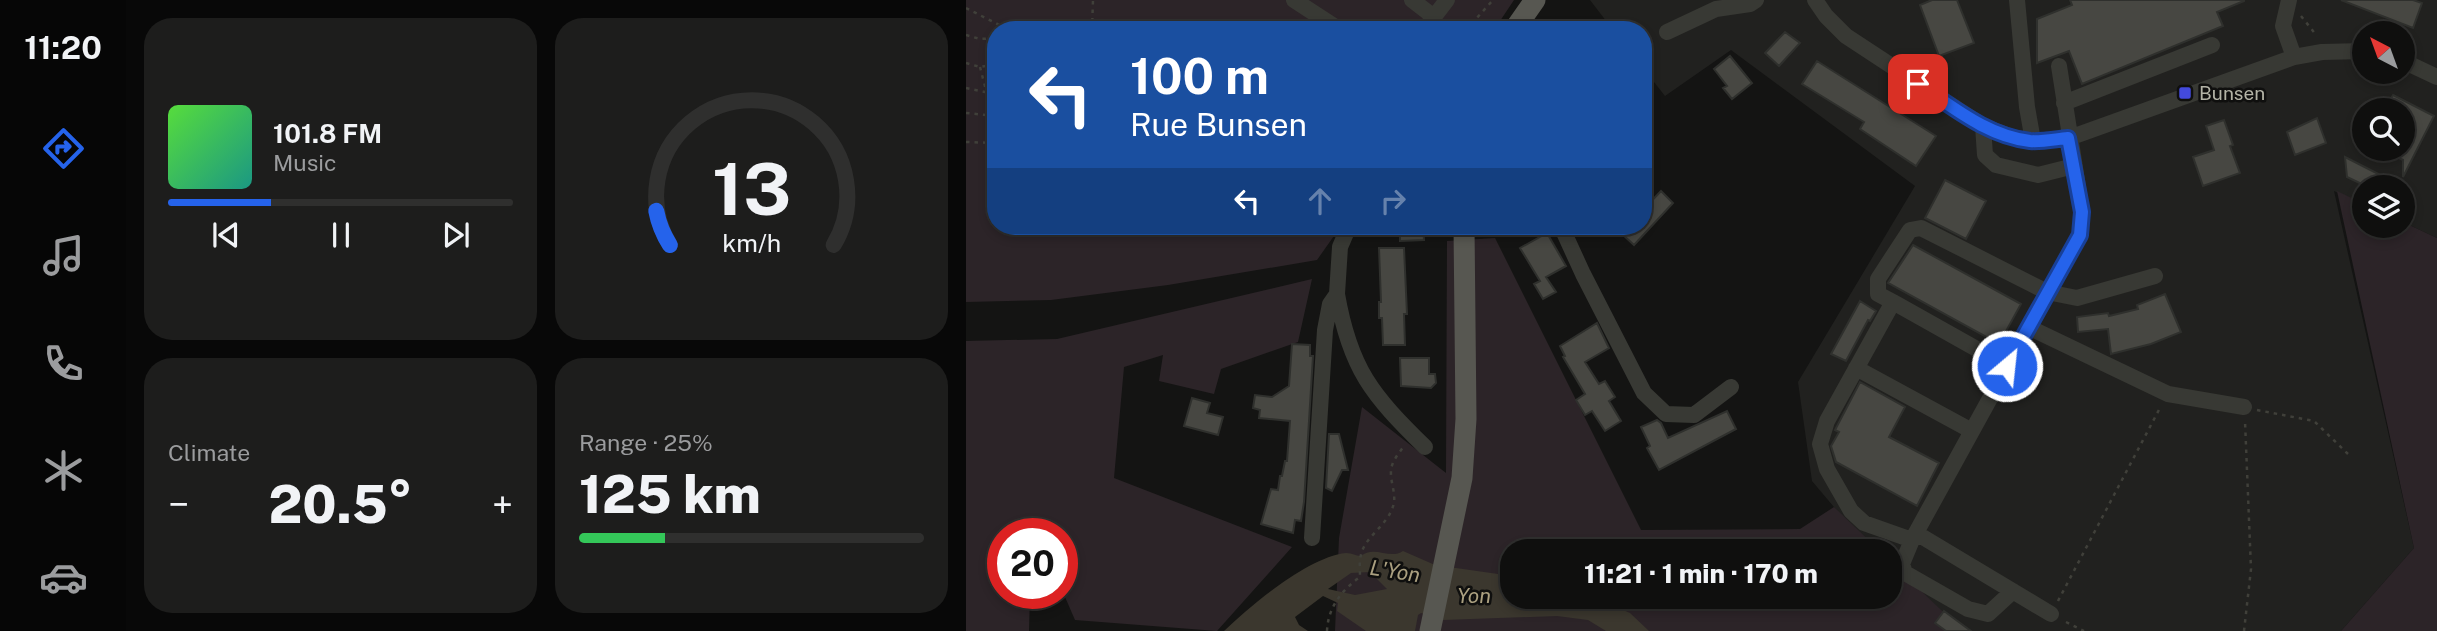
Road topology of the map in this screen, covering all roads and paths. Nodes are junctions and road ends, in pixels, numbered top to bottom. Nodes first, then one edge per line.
1 (1093, 0) edge
2 (1294, 0) edge
3 (1412, 0) edge
4 (1447, 0) edge
5 (1493, 0) edge
6 (1535, 0) edge
7 (1756, 0) edge
8 (1815, 0) edge
9 (2017, 0) edge
10 (2288, 5) edge
11 (966, 8) edge
12 (991, 21) edge
13 (1092, 21) edge
14 (1326, 21) edge
15 (1428, 21) edge
16 (1431, 21) edge
17 (1474, 21) edge
18 (1520, 21) edge
19 (1667, 33) dead end
20 (966, 35) edge
21 (987, 39) edge
22 (2212, 45) dead end
23 (2352, 51) edge
24 (2322, 52) junction
25 (2294, 57) junction
26 (966, 63) edge
27 (987, 65) edge
28 (980, 66) junction
29 (2059, 66) dead end
30 (2415, 67) edge
31 (2437, 77) edge
32 (966, 88) edge
33 (985, 92) junction
34 (987, 97) edge
35 (2064, 103) junction
36 (966, 113) edge
37 (987, 115) edge
38 (1983, 127) junction
39 (2068, 138) junction
40 (2033, 141) junction
41 (966, 142) edge
42 (987, 143) edge
43 (2074, 166) junction
44 (1345, 235) edge
45 (1464, 235) edge
46 (1565, 235) edge
47 (2155, 276) dead end
48 (2047, 292) junction
49 (1337, 294) junction
50 (1893, 302) junction
51 (2028, 327) junction
52 (2007, 366) junction
53 (1856, 368) junction
54 (1731, 387) dead end
55 (2168, 394) junction
56 (2244, 407) junction
57 (1972, 431) junction
58 (1413, 435) junction
59 (1425, 447) dead end
60 (2348, 454) dead end
61 (1914, 537) junction
62 (1312, 538) dead end
63 (2013, 591) junction
64 (2051, 614) junction
65 (1431, 626) edge
66 (1327, 631) edge
67 (2084, 631) edge
68 (2244, 631) edge

1 - 13 path
2 - 14 street
3 - 15 street
4 - 16 street
5 - 17 path
6 - 18 main road
7 - 19 street
8 - 38 street
9 - 40 street
10 - 24 path
10 - 25 street
11 - 12 path
20 - 21 path
22 - 35 street
23 - 24 street
24 - 25 street
25 - 39 street
26 - 28 path
27 - 28 path
28 - 33 path
29 - 35 street
30 - 31 street
32 - 33 path
33 - 34 path
35 - 39 street
36 - 37 path
38 - 40 street
38 - 43 street
39 - 40 street
39 - 43 street
41 - 42 path
43 - 48 street
44 - 49 street
45 - 65 main road
46 - 54 street
47 - 48 street
48 - 50 street
48 - 51 street
49 - 58 street
49 - 62 street
50 - 52 street
50 - 53 street
51 - 52 street
51 - 55 street
52 - 57 street
53 - 57 street
53 - 61 street
55 - 56 street
55 - 64 path
56 - 60 path
56 - 68 path
57 - 61 street
58 - 59 street
58 - 66 path
61 - 63 street
61 - 63 street
63 - 64 street
64 - 67 path

